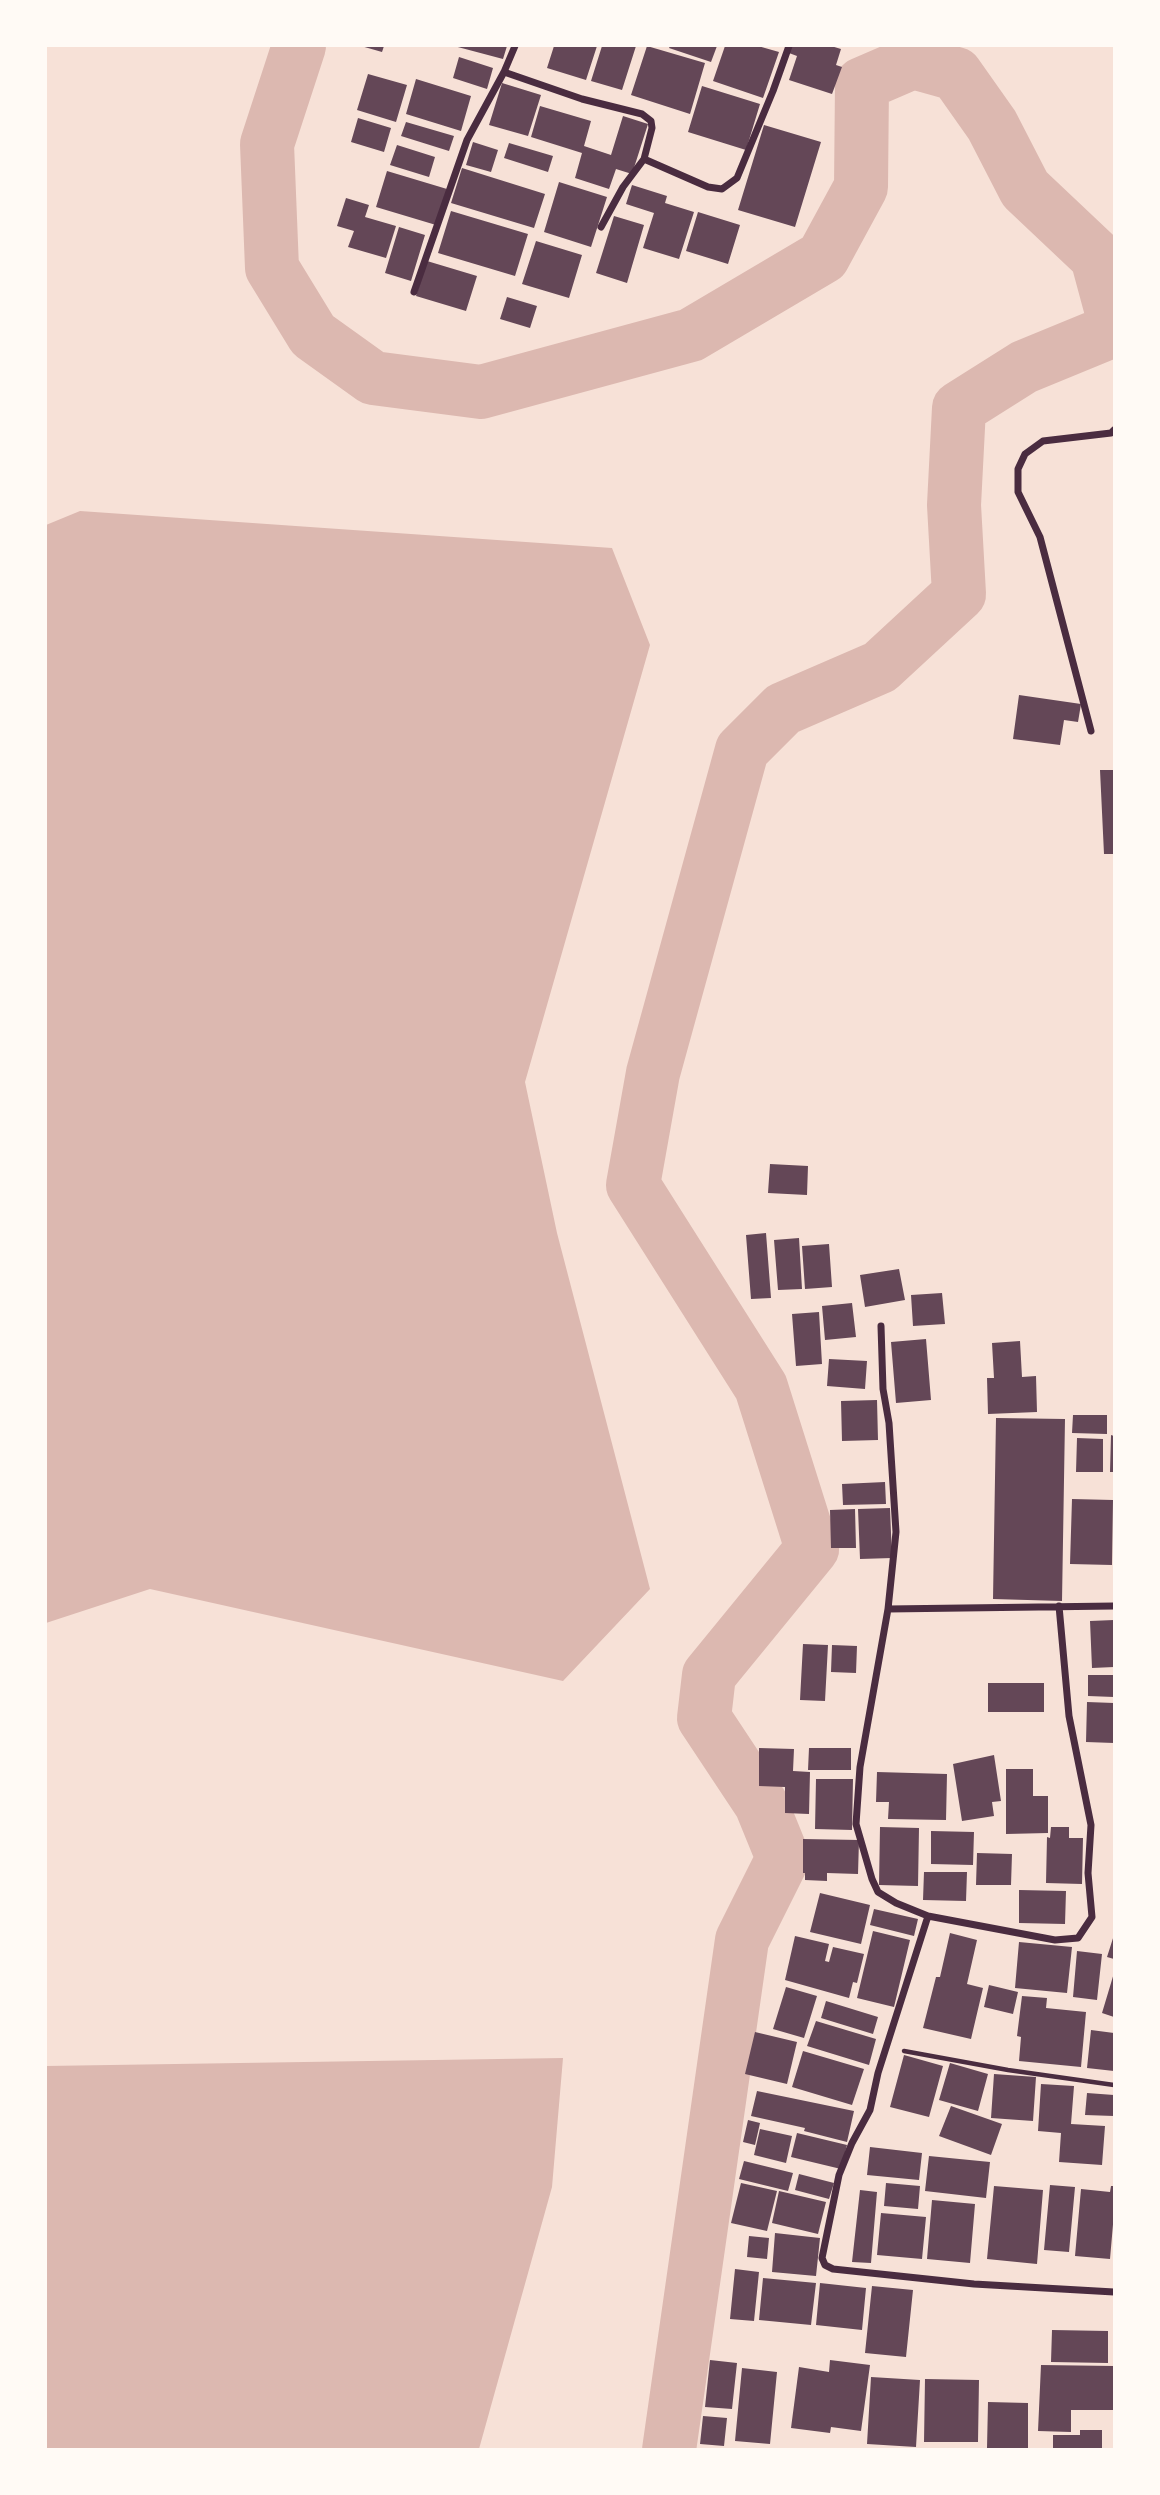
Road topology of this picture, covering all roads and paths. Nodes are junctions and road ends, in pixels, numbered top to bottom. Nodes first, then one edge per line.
1 (515, 46) edge
2 (789, 46) edge
3 (504, 72) junction
4 (644, 159) junction
5 (601, 227) dead end
6 (414, 292) dead end
7 (1115, 430) edge
8 (1091, 731) dead end
9 (881, 1326) dead end
10 (1059, 1606) junction
11 (1115, 1606) edge
12 (888, 1609) junction
13 (928, 1916) junction
14 (886, 2047) junction
15 (1115, 2085) edge
16 (1115, 2292) edge

1 - 3 street
2 - 4 street
3 - 4 street
3 - 6 street
4 - 5 street
7 - 8 street
9 - 12 street
10 - 11 street
10 - 12 street
10 - 13 street
12 - 13 street
13 - 14 street
14 - 15 path
14 - 16 street

